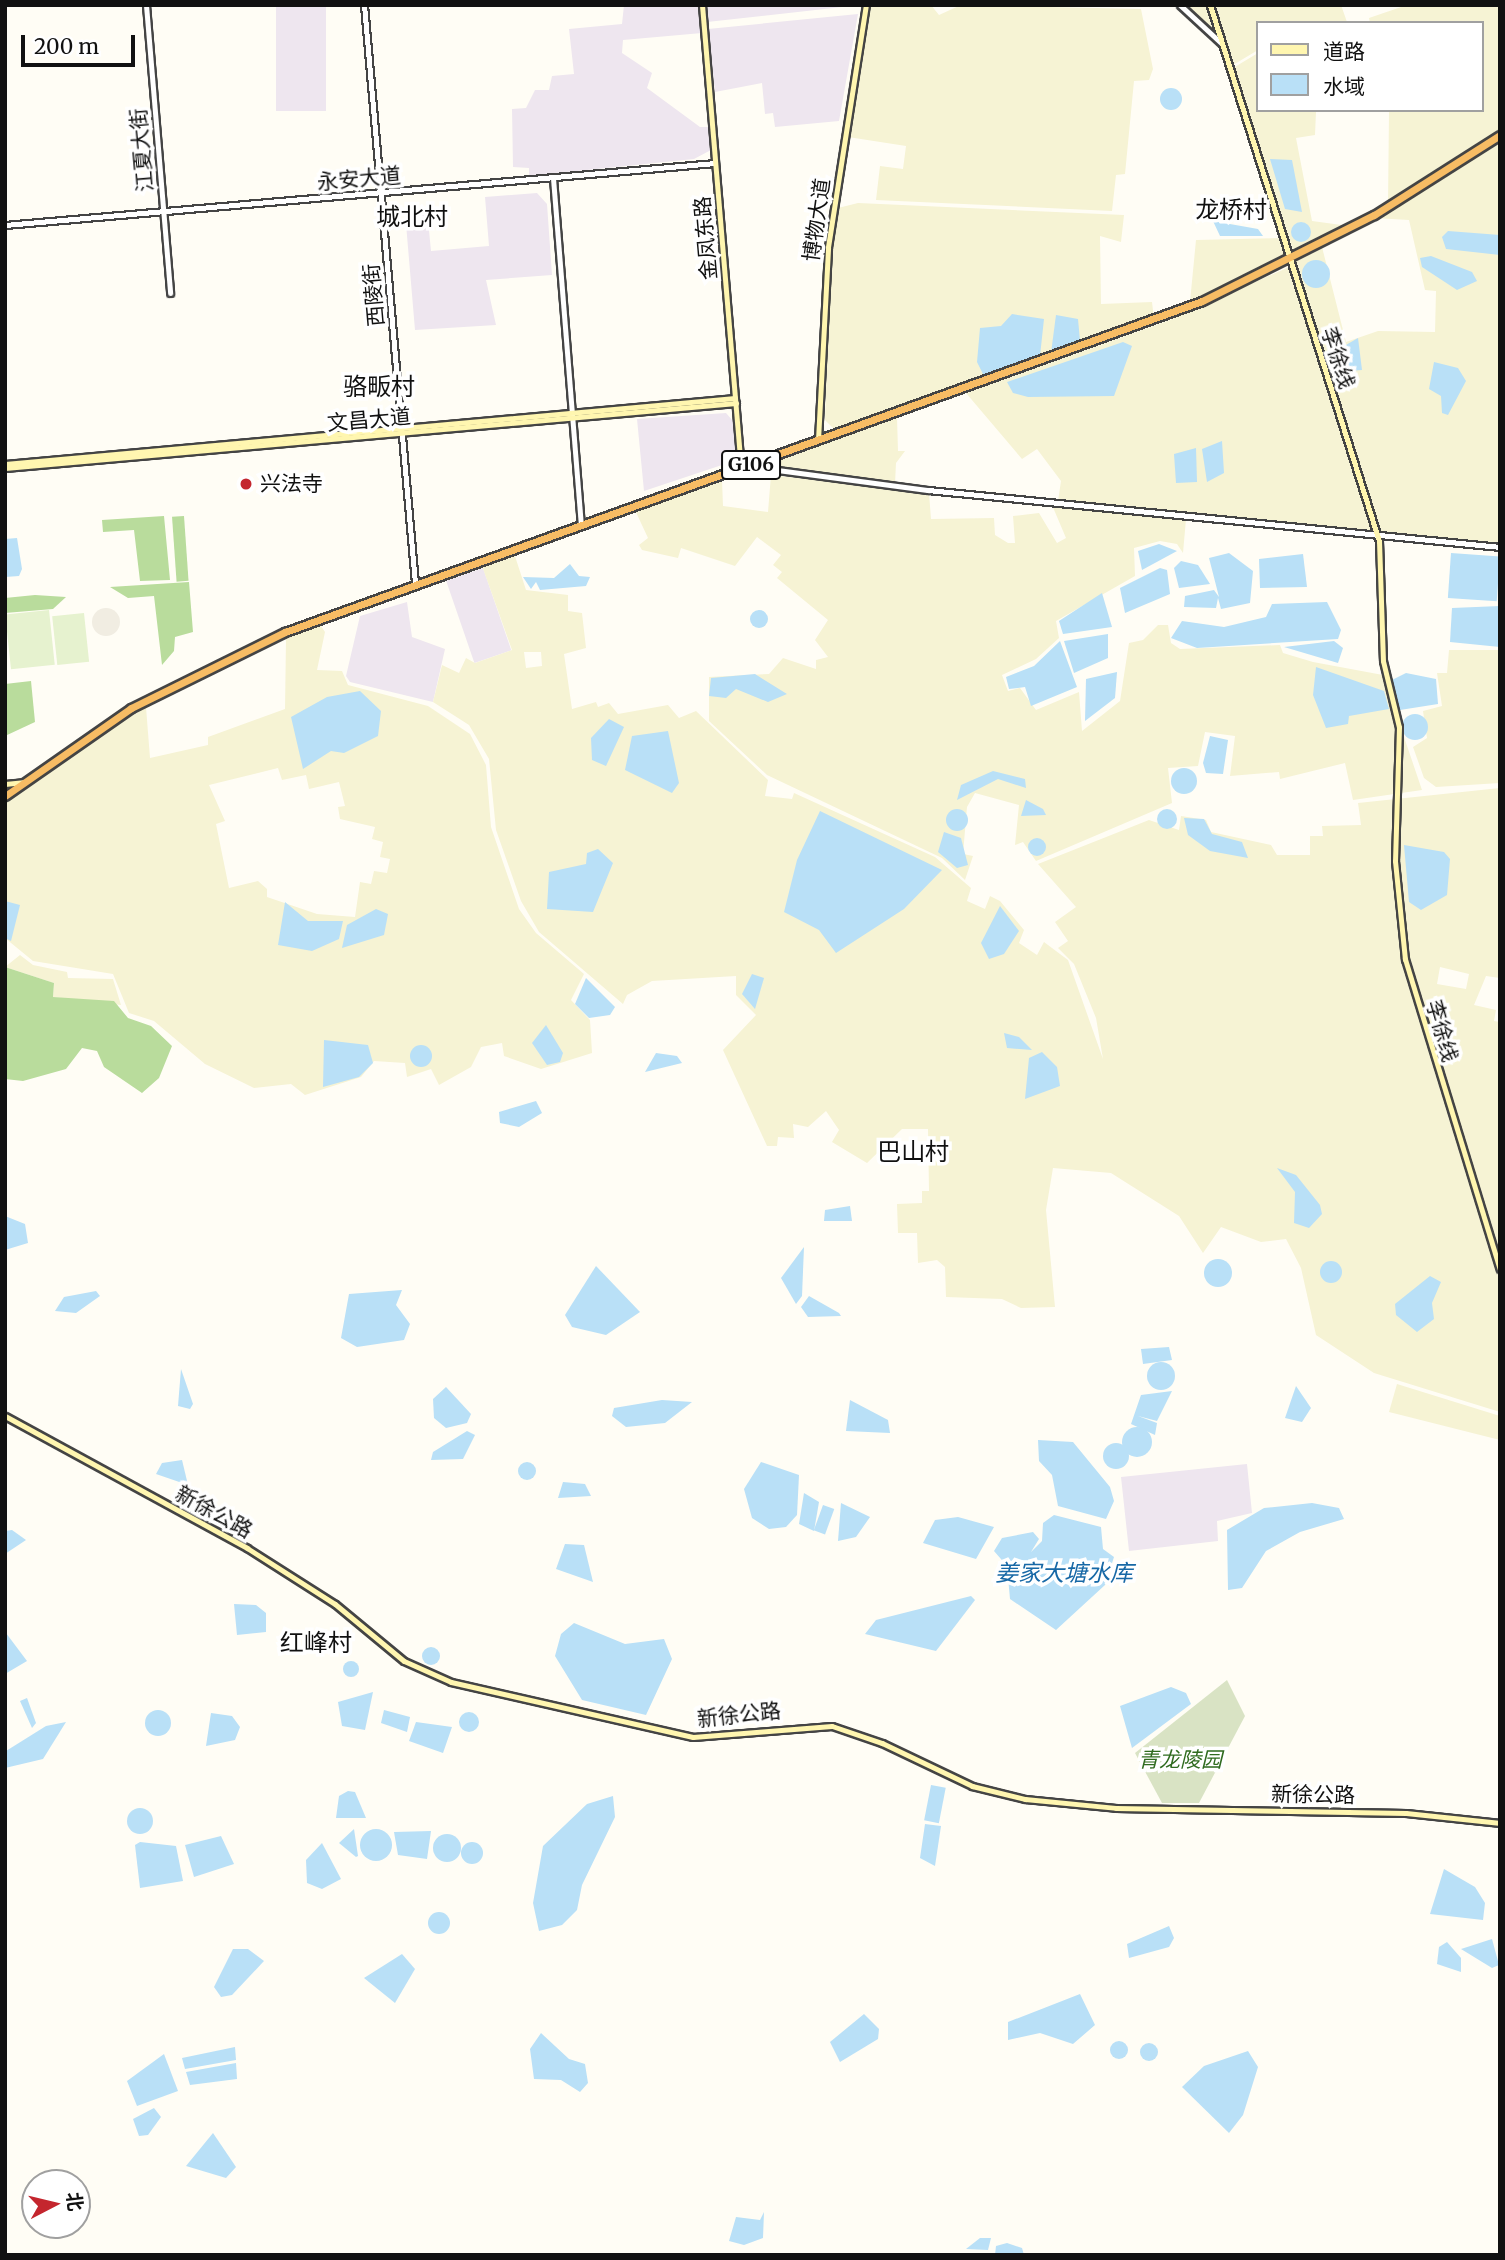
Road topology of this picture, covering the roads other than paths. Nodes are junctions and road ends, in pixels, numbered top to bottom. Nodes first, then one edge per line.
1 (145, 5) edge
2 (364, 5) edge
3 (702, 5) edge
4 (866, 5) edge
5 (1180, 5) edge
6 (1210, 5) edge
7 (1223, 46) junction
8 (1500, 135) edge
9 (715, 163) junction
10 (553, 178) junction
11 (381, 193) junction
12 (163, 211) junction
13 (5, 225) edge
14 (1291, 260) junction
15 (170, 293) dead end
16 (735, 401) junction
17 (573, 416) junction
18 (402, 431) junction
19 (818, 442) junction
20 (5, 466) edge
21 (744, 467) junction
22 (581, 524) junction
23 (1378, 535) junction
24 (1500, 547) edge
25 (415, 583) junction
26 (20, 785) junction
27 (5, 786) edge
28 (5, 796) edge
29 (1500, 1269) edge
30 (5, 1416) edge
31 (1500, 1823) edge

1 - 12 street, 江夏大街
2 - 11 street, 西陵街
3 - 9 main road, 金凤东路
4 - 19 main road, 博物大道
5 - 7 street
6 - 7 main road, 李徐线
7 - 14 main road, 李徐线
8 - 14 highway, G106
9 - 10 street, 永安大道
9 - 16 main road, 金凤东路
10 - 11 street, 永安大道
10 - 17 street
11 - 12 street, 永安大道
11 - 18 street, 西陵街
12 - 13 street, 永安大道
12 - 15 street, 江夏大街
14 - 19 highway, G106
14 - 23 main road, 李徐线
16 - 17 main road, 文昌大道
16 - 21 main road, 金凤东路
17 - 18 main road, 文昌大道
17 - 22 street
18 - 20 main road, 文昌大道
18 - 25 street, 西陵街
19 - 21 highway, G106
21 - 22 highway, G106
21 - 23 street
22 - 25 highway, G106
23 - 24 street
23 - 29 main road, 李徐线
25 - 26 highway, G106
26 - 27 main road
26 - 28 highway, G106
30 - 31 main road, 新徐公路

